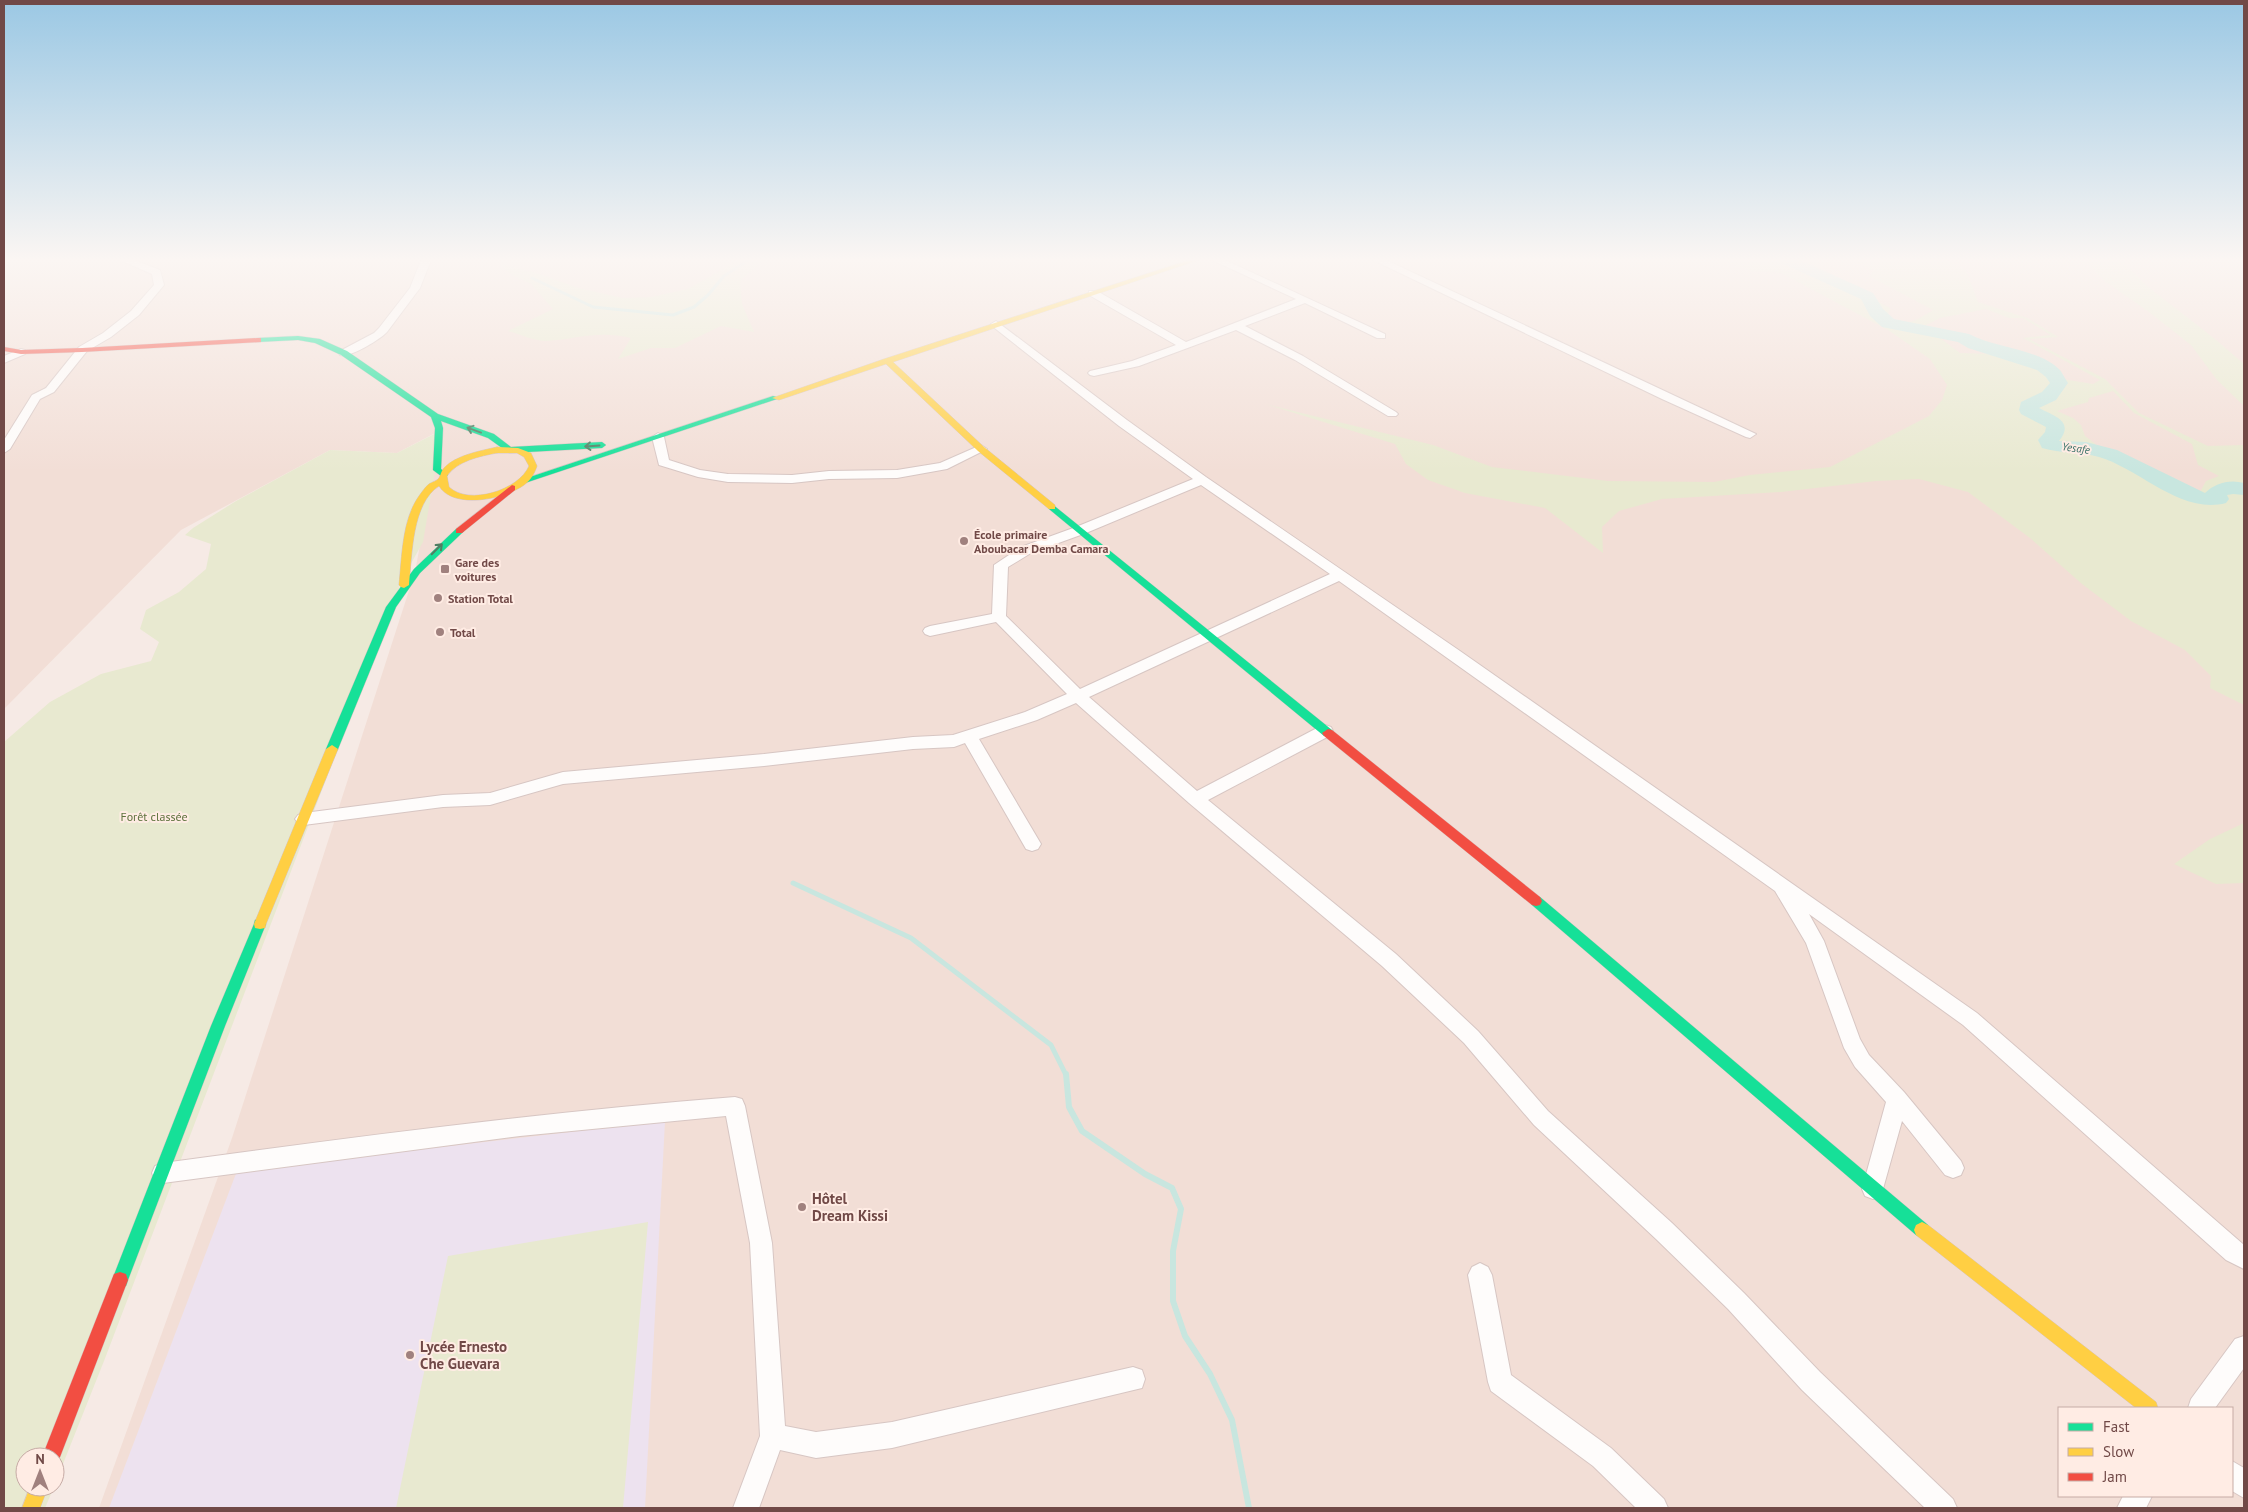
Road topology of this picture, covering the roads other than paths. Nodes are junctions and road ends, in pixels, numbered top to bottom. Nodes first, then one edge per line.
1 (113, 331) edge
2 (382, 331) edge
3 (977, 331) edge
4 (1004, 331) edge
5 (1158, 331) edge
6 (1226, 331) edge
7 (1247, 331) edge
8 (1370, 331) edge
9 (1526, 331) edge
10 (1381, 336) dead end
11 (1185, 346) junction
12 (4, 349) edge
13 (82, 350) junction
14 (20, 352) junction
15 (344, 353) junction
16 (4, 360) edge
17 (887, 361) junction
18 (1094, 373) dead end
19 (1392, 414) dead end
20 (435, 416) junction
21 (1750, 434) dead end
22 (658, 436) junction
23 (641, 442) junction
24 (4, 449) edge
25 (981, 449) junction
26 (509, 450) junction
27 (443, 477) junction
28 (525, 480) junction
29 (1202, 480) junction
30 (512, 488) junction
31 (1081, 530) junction
32 (1340, 575) junction
33 (404, 585) junction
34 (999, 617) junction
35 (930, 631) dead end
36 (1209, 635) junction
37 (1078, 696) junction
38 (1325, 731) junction
39 (970, 737) junction
40 (1196, 798) junction
41 (304, 819) junction
42 (1032, 844) dead end
43 (1779, 882) junction
44 (1897, 1099) junction
45 (1953, 1168) dead end
46 (163, 1173) junction
47 (1873, 1189) junction
48 (2244, 1258) edge
49 (1480, 1275) dead end
50 (2244, 1348) edge
51 (1133, 1379) dead end
52 (2149, 1407) edge
53 (2201, 1407) edge
54 (773, 1436) junction
55 (55, 1447) edge
56 (2233, 1475) edge
57 (2244, 1485) edge
58 (2138, 1497) edge
59 (746, 1508) edge
60 (1655, 1508) edge
61 (1944, 1508) edge
62 (2130, 1508) edge

1 - 13 street
2 - 15 street
3 - 17 main road
4 - 29 street
5 - 11 street
6 - 11 street
7 - 19 street
8 - 10 street
9 - 21 street
11 - 18 street
12 - 14 main road
13 - 14 main road
13 - 15 main road
13 - 24 street
14 - 16 street
15 - 20 main road
17 - 22 main road
17 - 25 main road
26 -> 20 main road
20 - 27 main road
22 - 23 main road
22 - 25 street
23 -> 26 main road
23 - 28 main road
25 - 31 main road
26 - 27 main road
26 - 28 main road
27 - 30 main road
27 - 33 main road
28 - 30 main road
29 - 31 street
29 - 32 street
33 -> 30 main road
31 - 34 street
31 - 36 main road
32 - 36 street
32 - 43 street
33 - 41 main road
34 - 35 street
34 - 37 street
36 - 37 street
36 - 38 main road
37 - 39 street
37 - 40 street
38 - 40 street
38 - 47 main road
39 - 41 street
39 - 42 street
40 - 61 street
41 - 46 main road
43 - 44 street
43 - 48 street
44 - 45 street
44 - 47 street
46 - 54 street
46 - 55 main road
47 - 52 main road
49 - 60 street
50 - 53 street
51 - 54 street
54 - 59 street
56 - 57 street
58 - 62 street

